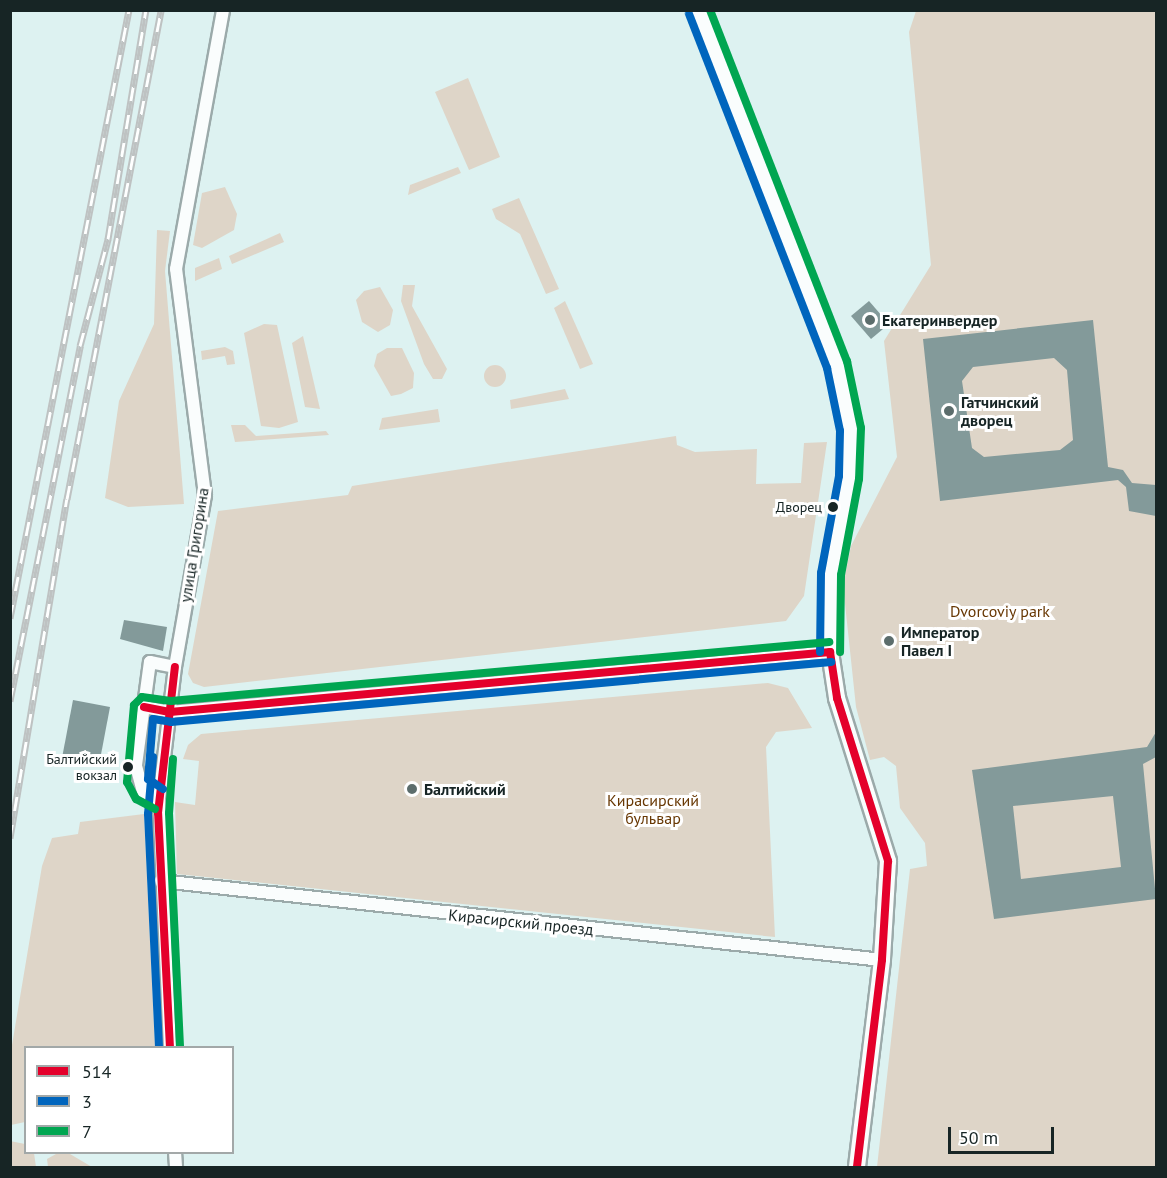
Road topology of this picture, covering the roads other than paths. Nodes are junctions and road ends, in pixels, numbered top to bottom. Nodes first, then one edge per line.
1 (223, 10) edge
2 (699, 10) edge
3 (830, 652) junction
4 (175, 667) junction
5 (144, 707) junction
6 (170, 712) junction
7 (159, 799) junction
8 (161, 881) junction
9 (882, 960) junction
10 (170, 1046) edge
11 (857, 1167) edge

1 - 4 street, улица Григорина
2 - 3 main road
3 - 6 street
3 - 9 main road
4 - 5 street
4 - 6 street, улица Григорина
5 - 6 street
5 - 7 street
6 - 7 street, улица Григорина
7 - 8 street, улица Григорина
8 - 9 street, Кирасирский проезд
8 - 10 street, улица Григорина
9 - 11 main road

